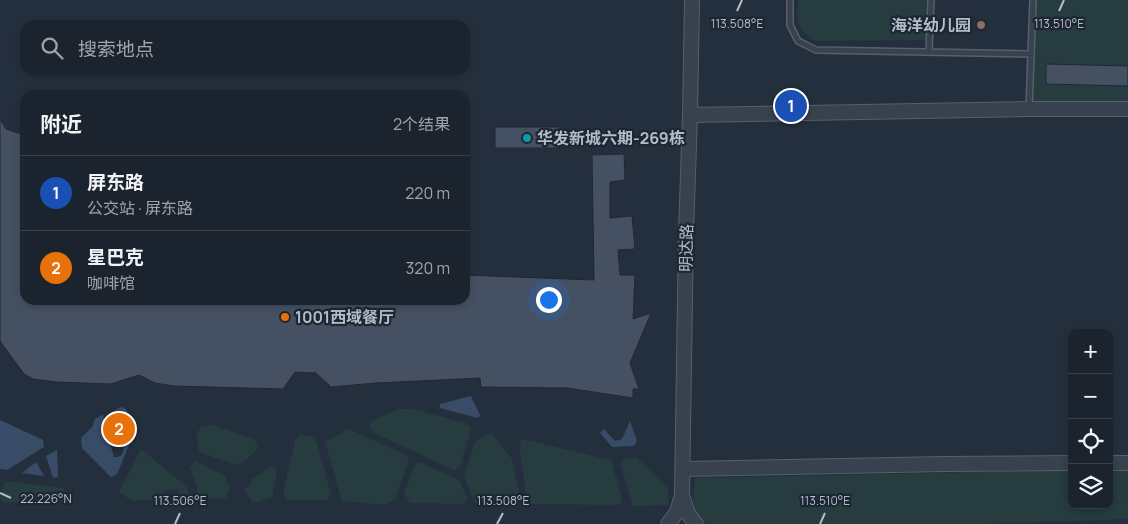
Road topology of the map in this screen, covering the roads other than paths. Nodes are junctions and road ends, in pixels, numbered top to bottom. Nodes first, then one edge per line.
1 (692, 0) edge
2 (790, 0) edge
3 (931, 0) edge
4 (1033, 0) edge
5 (929, 52) junction
6 (1031, 54) junction
7 (1030, 109) junction
8 (1128, 109) edge
9 (690, 115) junction
10 (1068, 463) edge
11 (1113, 463) edge
12 (1128, 463) edge
13 (683, 469) junction
14 (682, 495) junction
15 (668, 524) edge
16 (696, 524) edge

1 - 9 street, 明达路
2 - 5 lane
3 - 5 lane
4 - 6 lane
5 - 6 lane
6 - 7 lane
7 - 8 street
7 - 9 street
9 - 13 street, 明达路
10 - 13 street
11 - 12 street
13 - 14 street, 明达路
14 - 15 street, 明达路
14 - 16 street, 明达路

